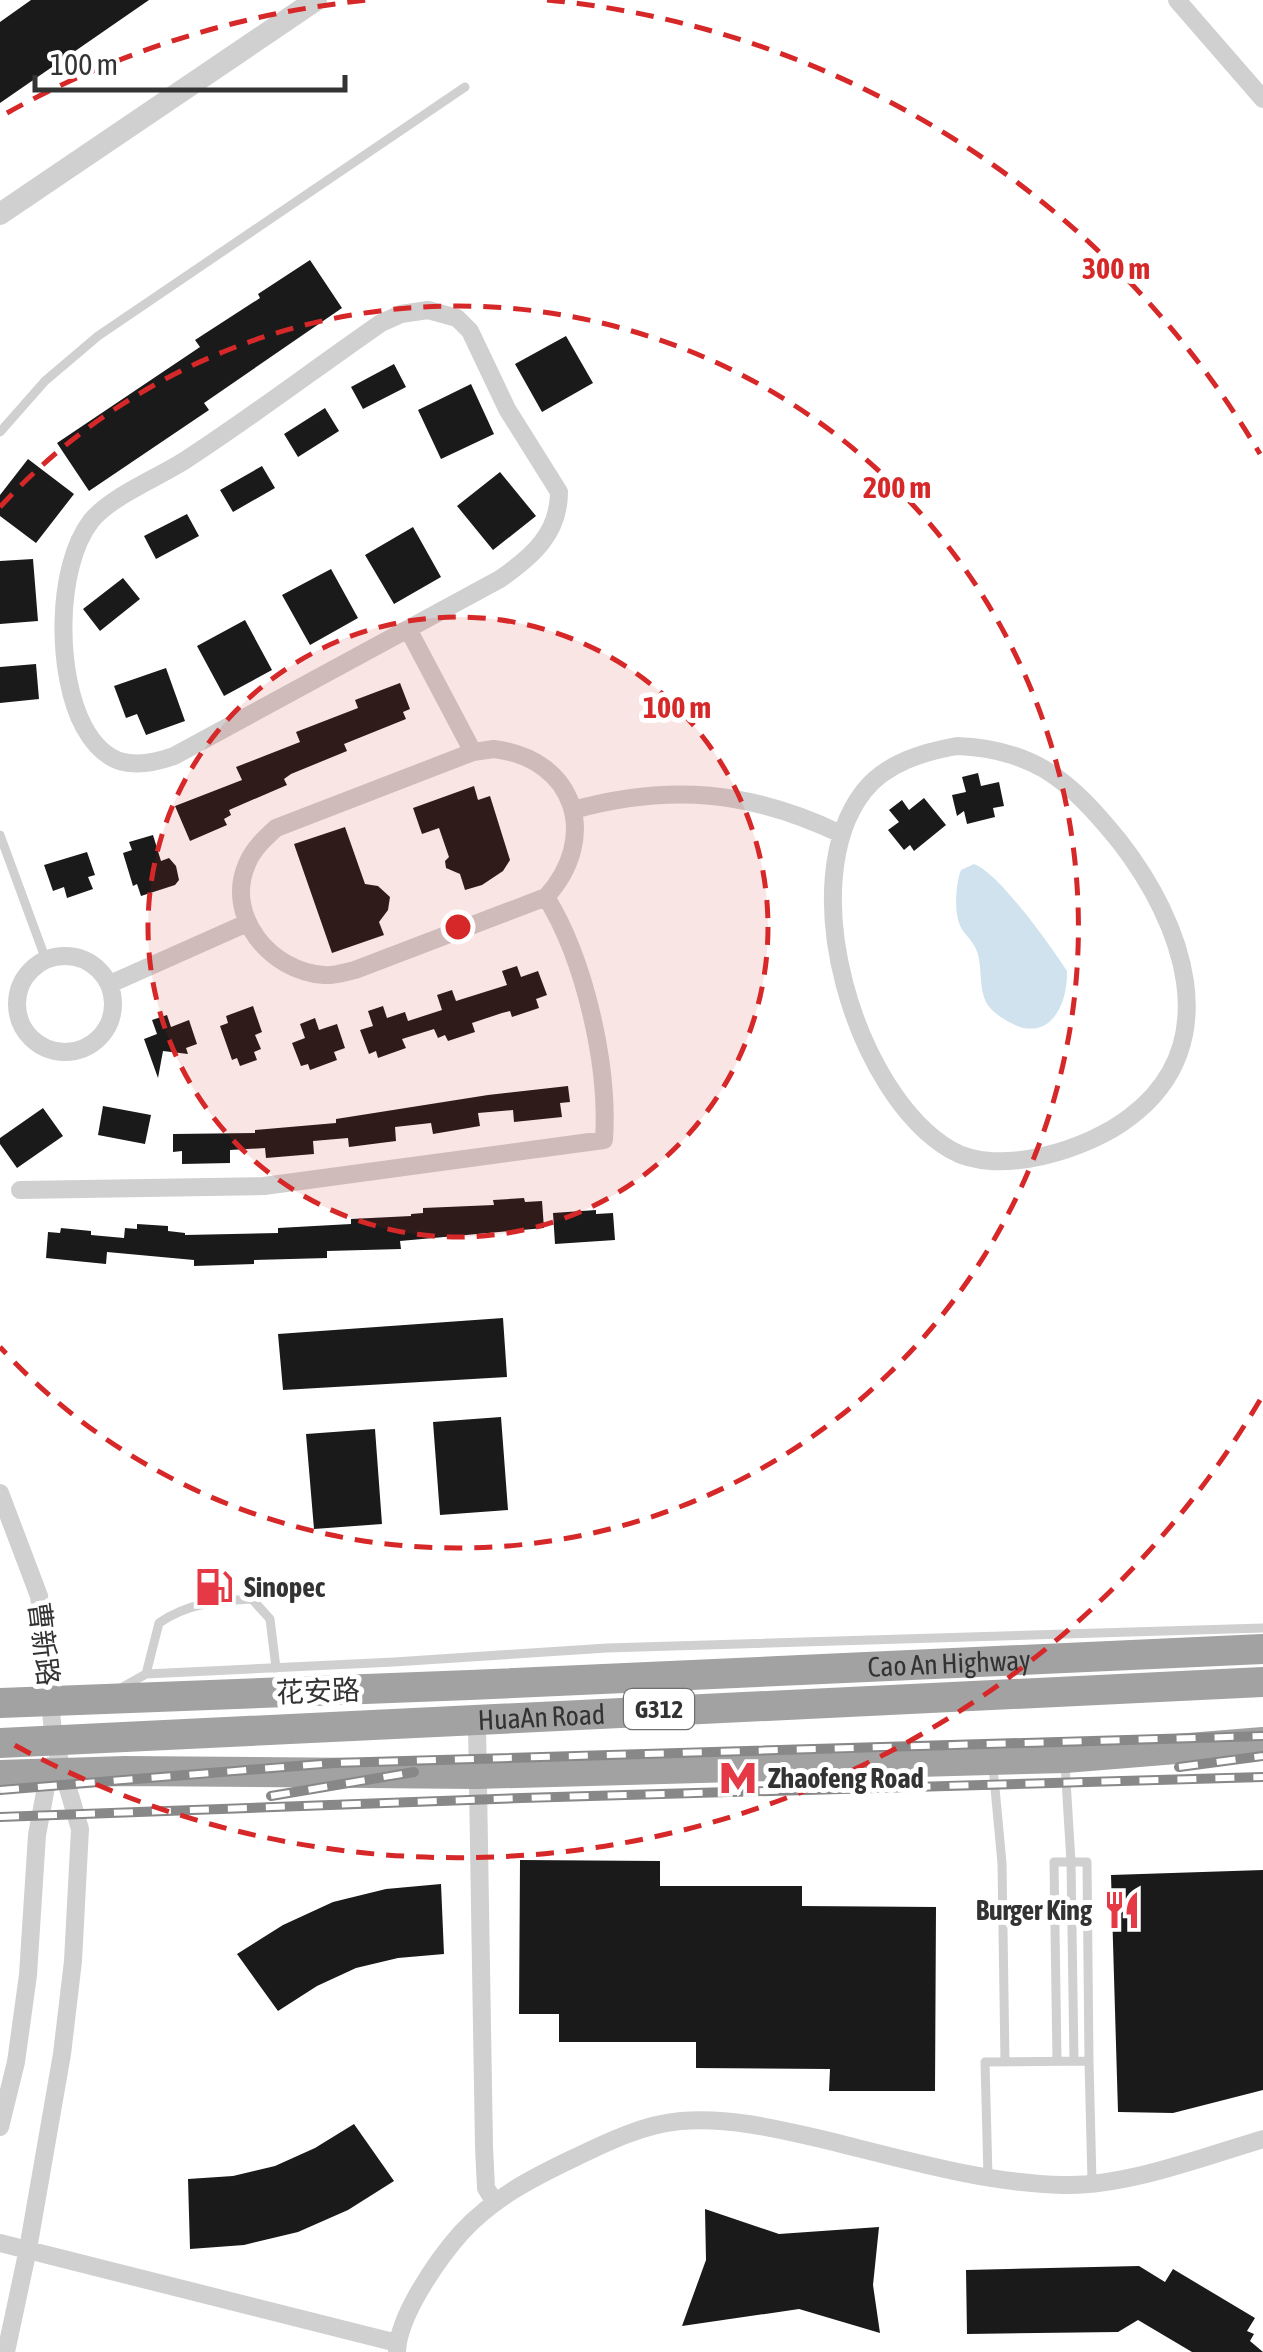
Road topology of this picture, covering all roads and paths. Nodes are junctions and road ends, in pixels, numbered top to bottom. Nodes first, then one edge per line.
1 (316, 0) edge
2 (1177, 0) edge
3 (465, 88) dead end
4 (1263, 100) edge
5 (0, 214) edge
6 (0, 432) edge
7 (408, 629) junction
8 (473, 752) junction
9 (573, 810) junction
10 (842, 834) junction
11 (0, 835) edge
12 (546, 897) junction
13 (247, 923) junction
14 (46, 960) junction
15 (110, 984) junction
16 (19, 1020) junction
17 (0, 1026) edge
18 (20, 1190) dead end
19 (0, 1493) edge
20 (1263, 1628) edge
21 (1263, 1649) edge
22 (276, 1668) junction
23 (146, 1674) junction
24 (1263, 1682) edge
25 (103, 1699) junction
26 (51, 1701) junction
27 (0, 1702) edge
28 (476, 1725) dead end
29 (54, 1741) junction
30 (0, 1742) edge
31 (1263, 1742) edge
32 (1065, 1758) junction
33 (992, 1760) junction
34 (477, 1774) junction
35 (0, 1775) edge
36 (56, 1775) junction
37 (1071, 1862) junction
38 (1058, 2061) junction
39 (1074, 2061) junction
40 (1090, 2061) junction
41 (1005, 2062) junction
42 (0, 2128) edge
43 (1263, 2140) edge
44 (988, 2177) junction
45 (1092, 2182) junction
46 (494, 2201) junction
47 (0, 2243) edge
48 (28, 2249) junction
49 (397, 2348) edge
50 (6, 2352) edge

1 - 5 street
2 - 4 street
3 - 6 lane
7 - 7 street
7 - 8 street
8 - 9 street
8 - 13 street
9 - 10 street
9 - 12 street
10 - 10 street
11 - 14 lane
12 - 13 street
12 - 18 street
13 - 15 street
14 - 15 street
14 - 16 street
15 - 16 street
16 - 17 street
19 - 26 street, 曹新路
20 - 22 lane
21 - 25 highway, 花安路 / G312
22 - 23 lane
22 - 23 lane
23 - 25 lane
24 - 29 highway, HuaAn Road / G312
25 - 26 highway, 花安路 / G312
26 - 27 highway, 花安路 / G312
26 - 29 street, 曹新路
28 - 34 street
29 - 30 highway, HuaAn Road / G312
29 - 36 street, 曹新路
31 - 32 highway
32 - 33 highway
32 - 37 lane
33 - 34 highway
33 - 41 lane
34 - 36 highway
34 - 46 street
35 - 36 highway
36 - 42 street, 曹新路
36 - 48 street
37 - 38 lane
37 - 39 lane
37 - 40 lane
38 - 39 lane
38 - 41 lane
39 - 40 lane
40 - 45 lane
41 - 44 lane
43 - 45 street
44 - 45 street
44 - 46 street
46 - 49 street
47 - 48 street
48 - 49 street
48 - 50 street

